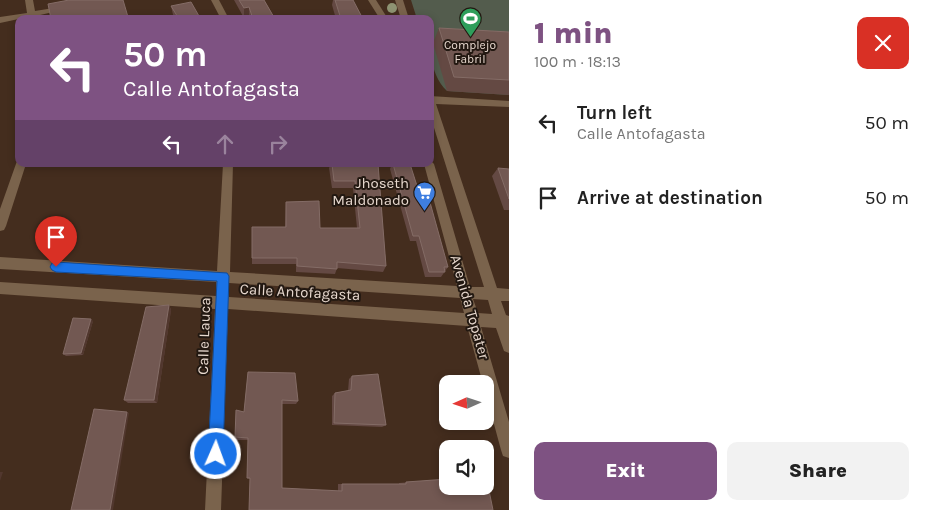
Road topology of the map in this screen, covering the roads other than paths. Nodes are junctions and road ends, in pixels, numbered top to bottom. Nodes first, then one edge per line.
1 (29, 0) edge
2 (215, 0) edge
3 (372, 0) edge
4 (399, 0) edge
5 (75, 6) edge
6 (31, 15) edge
7 (39, 15) edge
8 (223, 15) edge
9 (381, 15) edge
10 (404, 15) edge
11 (15, 19) edge
12 (0, 20) edge
13 (434, 100) edge
14 (509, 104) edge
15 (434, 112) edge
16 (21, 167) edge
17 (228, 167) edge
18 (430, 167) edge
19 (0, 226) edge
20 (0, 264) edge
21 (223, 276) junction
22 (0, 288) edge
23 (466, 292) junction
24 (493, 294) junction
25 (509, 295) edge
26 (221, 303) junction
27 (474, 318) junction
28 (505, 322) edge
29 (509, 346) edge
30 (509, 450) edge
31 (213, 510) edge

1 - 6 street
2 - 8 street
3 - 9 street
4 - 10 street
5 - 7 street
11 - 12 street
13 - 14 street
15 - 24 street, Avenida Topater
16 - 19 street
17 - 21 street, Calle Lauca
18 - 23 street, Avenida Topater
20 - 21 street, Calle Antofagasta
21 - 23 street, Calle Antofagasta
21 - 26 street, Calle Lauca
22 - 26 street, Calle Antofagasta
23 - 24 street, Calle Antofagasta
23 - 27 street, Avenida Topater
24 - 25 street, Calle Antofagasta
24 - 28 street, Avenida Topater
26 - 27 street, Calle Antofagasta
26 - 31 street, Calle Lauca
27 - 28 street, Calle Antofagasta
27 - 30 street, Avenida Topater
28 - 29 street, Avenida Topater

